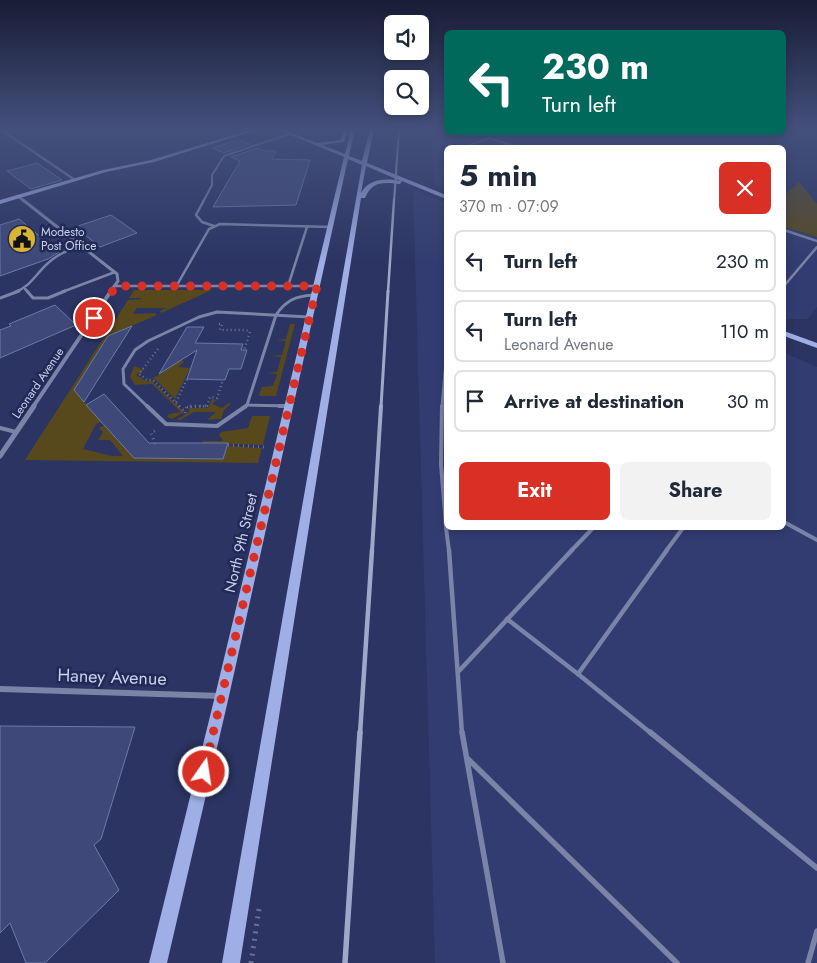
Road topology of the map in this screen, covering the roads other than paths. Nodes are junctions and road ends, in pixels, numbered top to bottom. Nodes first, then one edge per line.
1 (66, 174) edge
2 (95, 174) edge
3 (213, 174) edge
4 (343, 174) edge
5 (364, 174) edge
6 (390, 174) edge
7 (75, 180) junction
8 (418, 186) junction
9 (444, 196) edge
10 (19, 197) junction
11 (0, 202) edge
12 (356, 213) junction
13 (215, 226) junction
14 (307, 226) junction
15 (331, 227) junction
16 (786, 231) edge
17 (817, 241) edge
18 (81, 245) junction
19 (817, 248) edge
20 (115, 272) junction
21 (786, 284) edge
22 (177, 285) junction
23 (116, 286) junction
24 (288, 286) junction
25 (317, 286) junction
26 (24, 289) junction
27 (315, 294) junction
28 (0, 298) edge
29 (276, 315) junction
30 (310, 317) junction
31 (786, 334) edge
32 (817, 346) edge
33 (444, 380) edge
34 (247, 405) junction
35 (289, 406) junction
36 (0, 428) edge
37 (16, 432) junction
38 (0, 456) edge
39 (444, 512) edge
40 (786, 523) edge
41 (446, 530) edge
42 (590, 530) edge
43 (683, 530) edge
44 (817, 540) edge
45 (507, 619) junction
46 (458, 672) junction
47 (578, 674) junction
48 (0, 688) edge
49 (222, 696) junction
50 (467, 758) junction
51 (817, 868) edge
52 (817, 931) edge
53 (158, 963) edge
54 (231, 963) edge
55 (503, 963) edge
56 (677, 963) edge
57 (808, 963) edge

1 - 7 street
2 - 7 street
3 - 13 lane
4 - 15 street, North 9th Street
5 - 12 street
6 - 8 street
7 - 10 street
8 - 9 street
8 - 12 street
10 - 11 street
10 - 18 street
12 - 54 street
13 - 14 lane
13 - 22 lane
14 - 15 lane
14 - 24 lane
15 - 25 street, North 9th Street
16 - 17 lane
18 - 20 street
18 - 26 lane
19 - 21 lane
20 - 23 street
20 - 26 lane
22 - 23 lane
22 - 24 lane
23 - 37 street, Leonard Avenue
24 - 25 lane
25 - 27 street, North 9th Street
26 - 28 lane
27 - 29 lane
27 - 30 street, North 9th Street
29 - 30 lane
29 - 34 lane
29 - 34 lane
30 - 35 street, North 9th Street
31 - 32 street
33 - 39 lane
34 - 35 lane
35 - 49 street, North 9th Street
36 - 37 lane
37 - 38 street, Leonard Avenue
40 - 44 lane
41 - 46 lane
42 - 45 lane
43 - 47 lane
45 - 46 lane
45 - 47 lane
46 - 50 lane
47 - 51 lane
48 - 49 street, Haney Avenue
49 - 53 street, North 9th Street
50 - 55 lane
50 - 56 lane
52 - 57 lane

